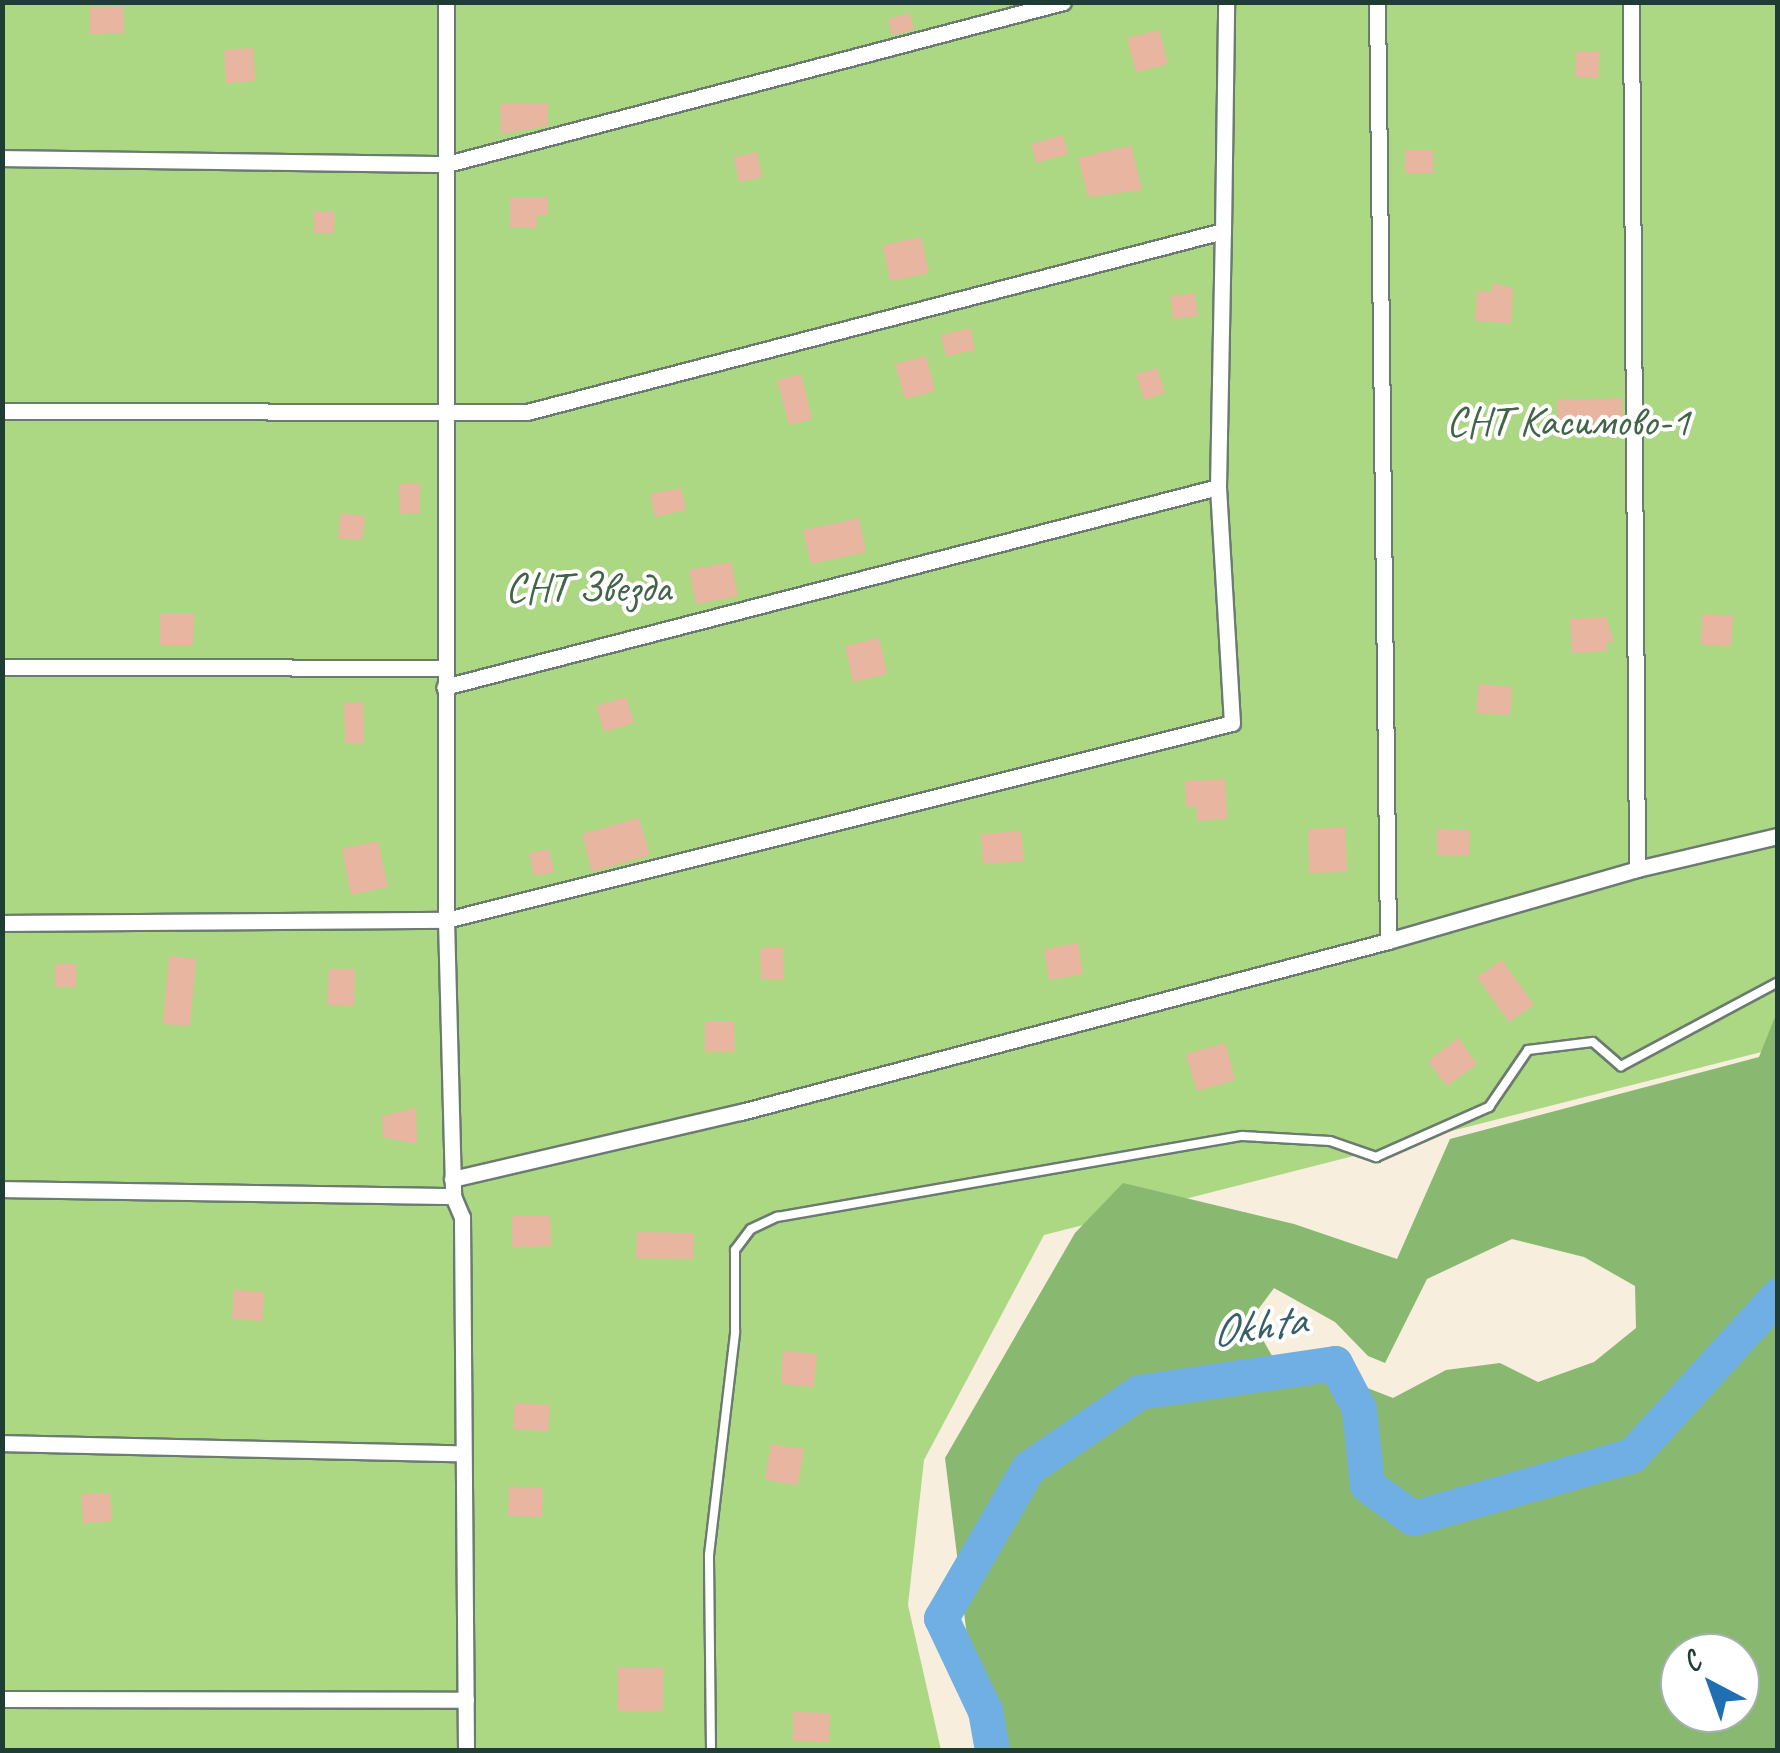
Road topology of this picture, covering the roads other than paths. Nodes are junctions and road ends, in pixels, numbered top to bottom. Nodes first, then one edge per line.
1 (446, 2) edge
2 (1063, 2) edge
3 (1226, 2) edge
4 (1377, 2) edge
5 (1631, 2) edge
6 (2, 158) edge
7 (447, 164) junction
8 (1223, 231) junction
9 (2, 411) edge
10 (444, 416) junction
11 (1218, 486) junction
12 (2, 667) edge
13 (444, 668) junction
14 (444, 686) junction
15 (1778, 836) edge
16 (1637, 869) junction
17 (446, 920) junction
18 (2, 922) edge
19 (1388, 941) junction
20 (1778, 982) edge
21 (452, 1179) junction
22 (2, 1189) edge
23 (453, 1196) junction
24 (2, 1443) edge
25 (459, 1453) junction
26 (2, 1699) edge
27 (466, 1700) junction
28 (466, 1750) edge
29 (711, 1750) edge

1 - 7 street
2 - 7 street
3 - 8 street
4 - 19 street
5 - 16 street
6 - 7 street
7 - 10 street
8 - 10 street
8 - 11 street
9 - 10 street
10 - 13 street
11 - 14 street
11 - 17 street
12 - 13 street
13 - 14 street
14 - 17 street
15 - 16 street
16 - 19 street
17 - 18 street
17 - 21 street
19 - 21 street
20 - 29 lane
21 - 23 street
22 - 23 street
23 - 25 street
24 - 25 street
25 - 27 street
26 - 27 street
27 - 28 street

